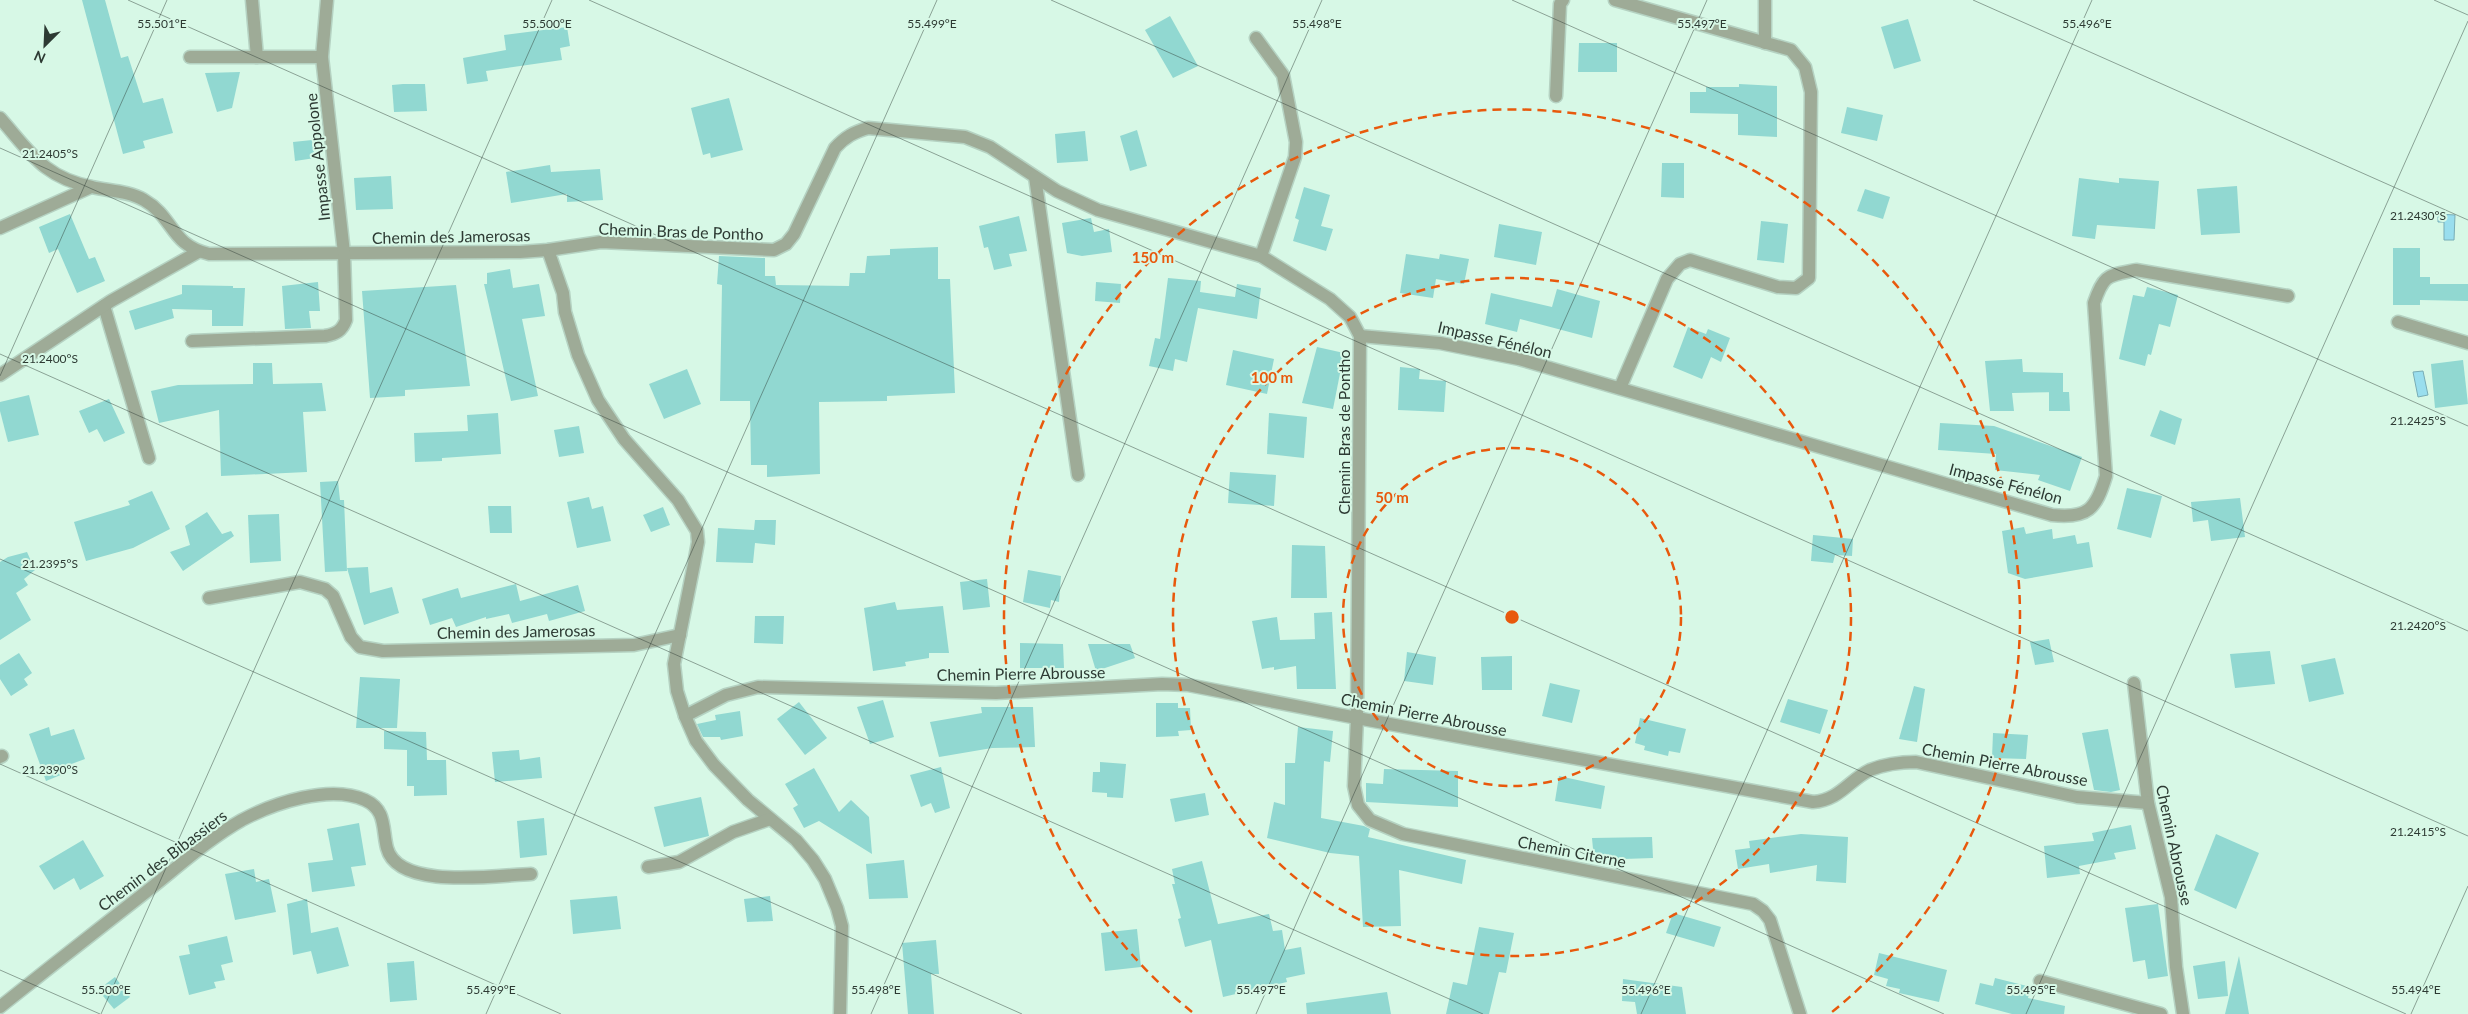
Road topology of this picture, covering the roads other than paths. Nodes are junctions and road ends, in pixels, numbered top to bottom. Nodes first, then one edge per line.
1 (252, 0) edge
2 (327, 0) edge
3 (1563, 0) edge
4 (1615, 0) edge
5 (1766, 0) edge
6 (1256, 38) dead end
7 (1765, 43) junction
8 (190, 57) dead end
9 (257, 57) junction
10 (322, 57) junction
11 (1556, 96) dead end
12 (0, 118) edge
13 (1035, 177) junction
14 (91, 187) junction
15 (0, 228) edge
16 (548, 250) junction
17 (198, 252) junction
18 (344, 253) junction
19 (1262, 256) junction
20 (2288, 296) dead end
21 (104, 306) junction
22 (2398, 322) dead end
23 (1360, 336) junction
24 (192, 341) dead end
25 (2468, 343) edge
26 (0, 374) edge
27 (1620, 388) junction
28 (149, 458) dead end
29 (1078, 475) dead end
30 (209, 598) dead end
31 (680, 635) junction
32 (2134, 683) dead end
33 (685, 716) junction
34 (1357, 718) junction
35 (2148, 804) junction
36 (770, 819) junction
37 (648, 867) dead end
38 (530, 874) dead end
39 (2040, 981) dead end
40 (0, 1007) edge
41 (840, 1014) edge
42 (1800, 1014) edge
43 (2161, 1014) edge
44 (2183, 1014) edge

1 - 9 street
2 - 10 street, Impasse Appolone
3 - 11 street
4 - 7 street
5 - 7 street
6 - 19 street
7 - 27 street
8 - 9 street
9 - 10 street
10 - 18 street, Impasse Appolone
12 - 14 street
13 - 16 street, Chemin Bras de Pontho
13 - 19 street, Chemin Bras de Pontho
13 - 29 street
14 - 15 street
14 - 17 street
16 - 18 street, Chemin des Jamerosas
16 - 31 street, Chemin des Jamerosas
17 - 18 street, Chemin des Jamerosas
17 - 21 street
18 - 24 street
19 - 23 street, Chemin Bras de Pontho
20 - 27 street, Impasse Fénélon
21 - 26 street
21 - 28 street
22 - 25 street
23 - 27 street, Impasse Fénélon
23 - 34 street, Chemin Bras de Pontho
30 - 31 street, Chemin des Jamerosas
31 - 33 street, Chemin des Jamerosas
32 - 35 street, Chemin Abrousse
33 - 34 street, Chemin Pierre Abrousse
33 - 36 street, Chemin des Jamerosas
34 - 35 street, Chemin Pierre Abrousse
34 - 42 street, Chemin Citerne
35 - 44 street, Chemin Abrousse
36 - 37 street
36 - 41 street, Chemin des Jamerosas
38 - 40 street, Chemin des Bibassiers
39 - 43 street

